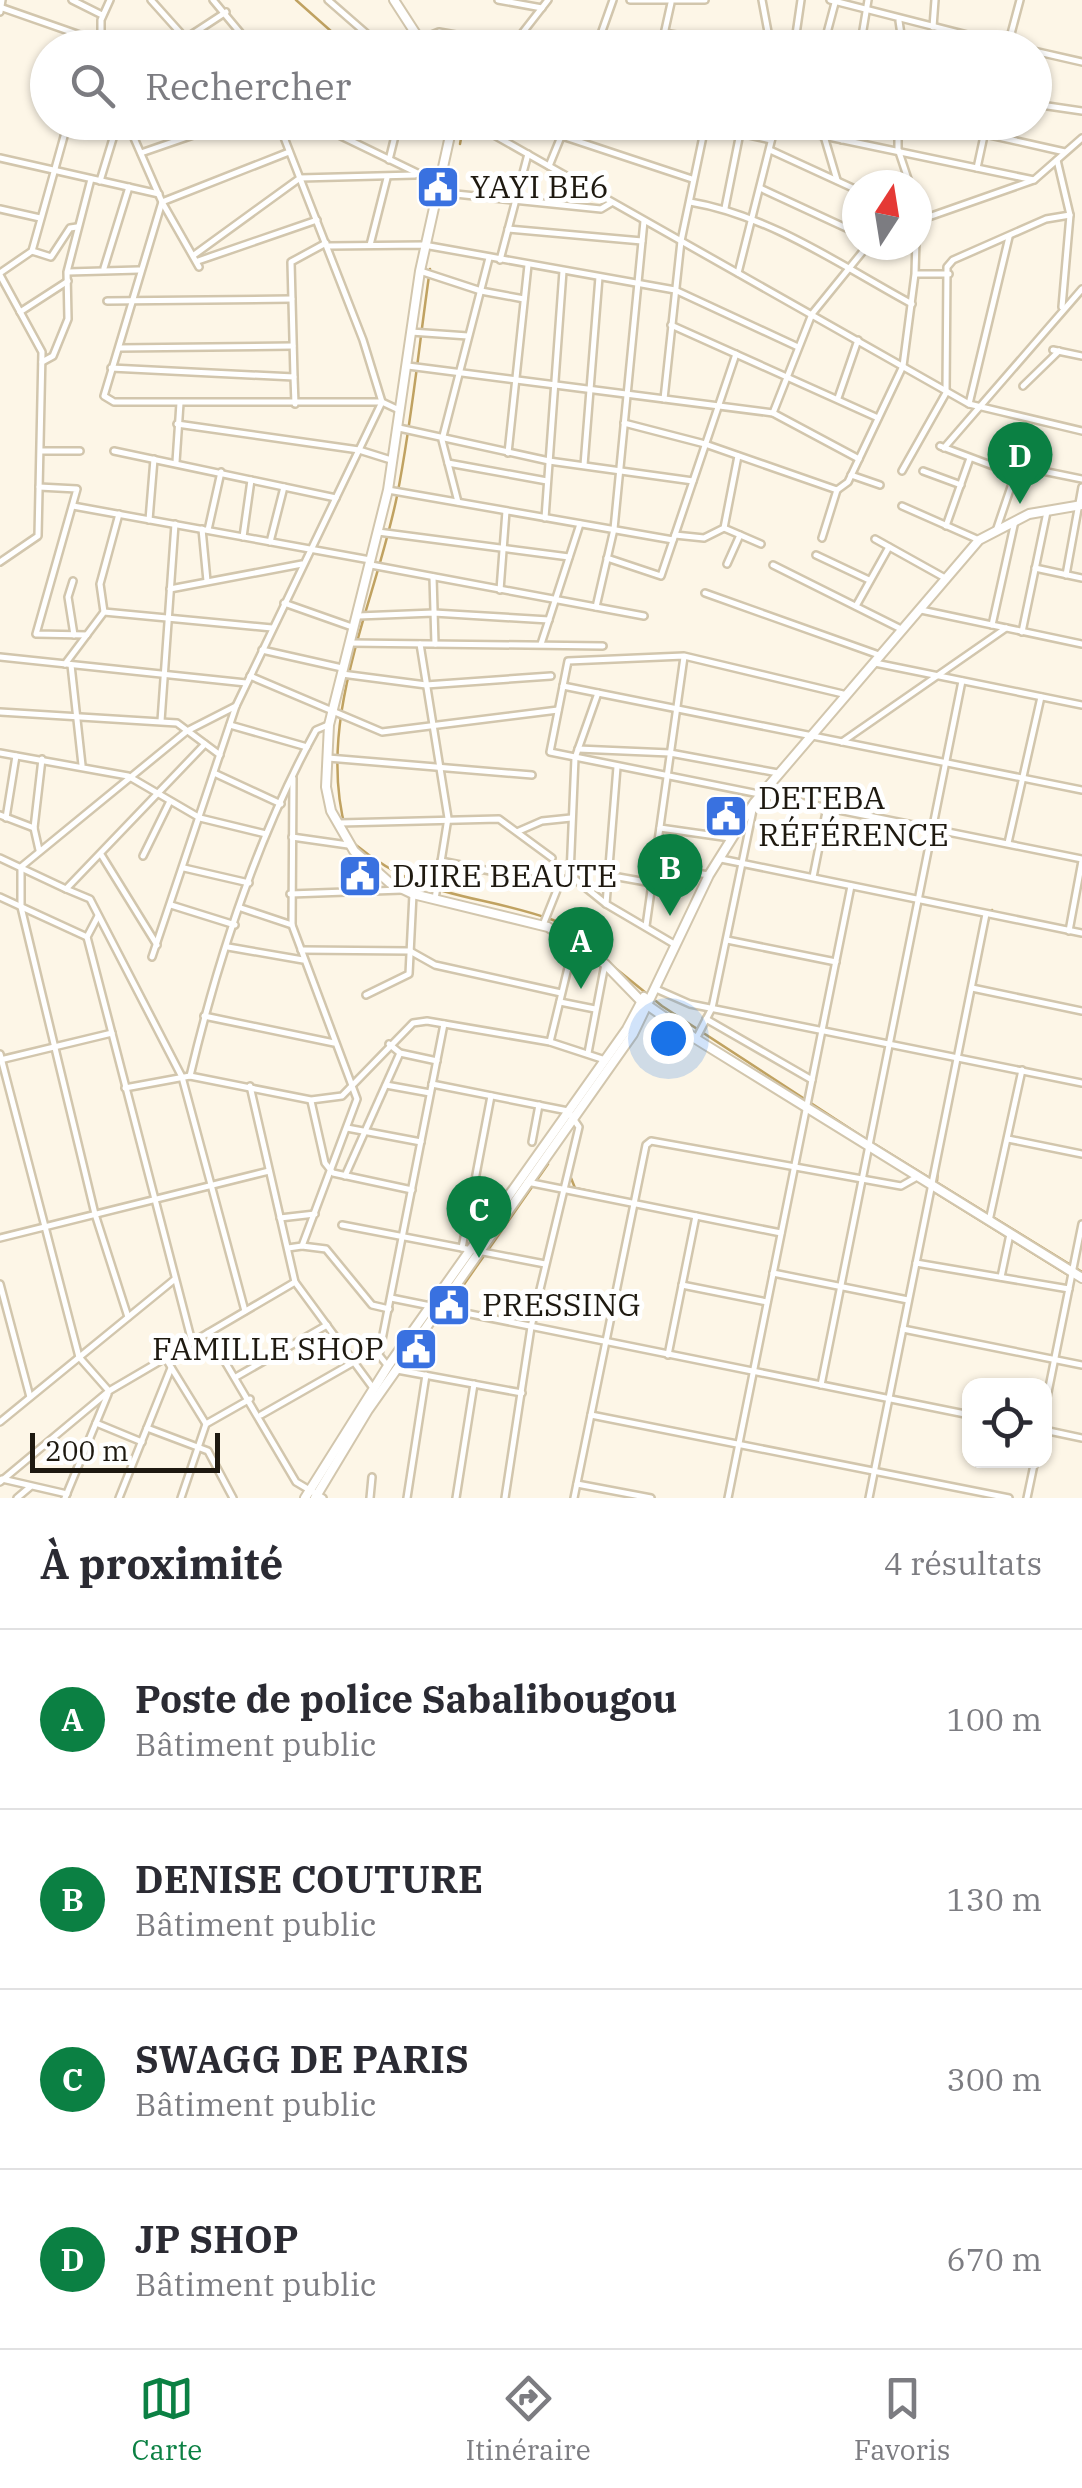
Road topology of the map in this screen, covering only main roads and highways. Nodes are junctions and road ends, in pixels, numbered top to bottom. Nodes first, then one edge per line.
1 (394, 0) edge
2 (415, 30) edge
3 (448, 140) edge
4 (1080, 505) edge
5 (644, 1003) junction
6 (571, 1113) junction
7 (1082, 1278) edge
8 (393, 1368) junction
9 (314, 1496) edge

1 - 2 main road
3 - 5 main road
4 - 5 main road
5 - 6 main road
5 - 6 main road
5 - 7 main road
6 - 8 main road
8 - 9 main road
8 - 9 main road

